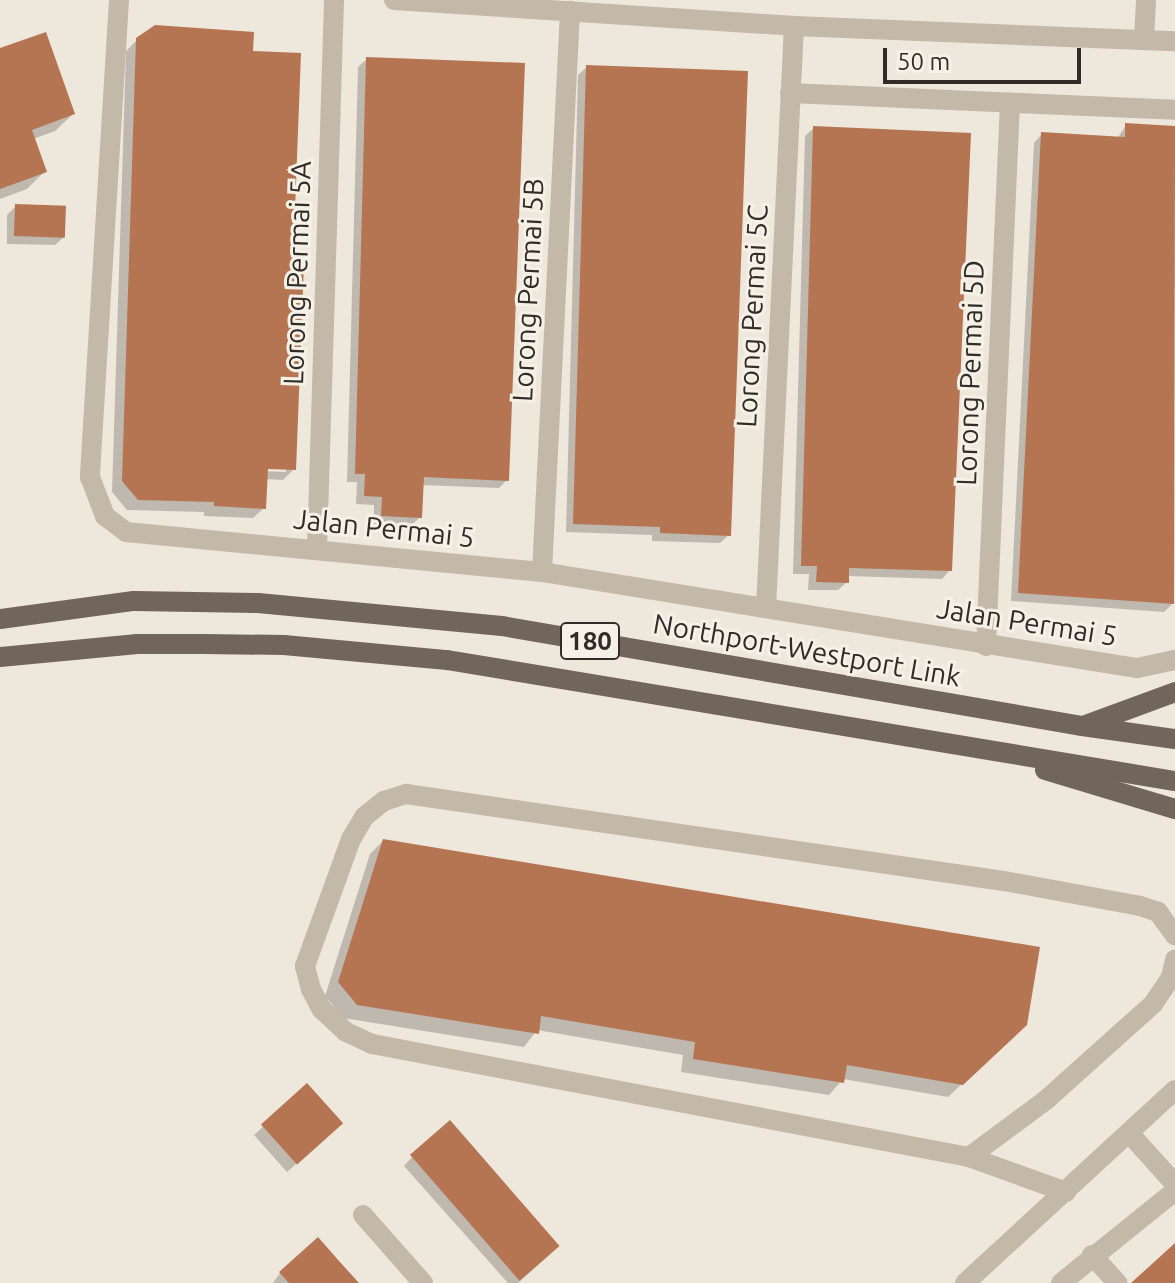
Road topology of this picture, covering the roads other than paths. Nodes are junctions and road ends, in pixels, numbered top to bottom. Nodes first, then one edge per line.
1 (119, 0) edge
2 (334, 0) edge
3 (394, 0) edge
4 (1146, 0) edge
5 (570, 11) junction
6 (794, 26) junction
7 (1144, 40) junction
8 (1175, 41) edge
9 (790, 93) junction
10 (1010, 103) junction
11 (1175, 110) edge
12 (317, 548) junction
13 (542, 572) junction
14 (766, 608) junction
15 (0, 619) edge
16 (986, 646) junction
17 (0, 657) edge
18 (1175, 660) edge
19 (1175, 692) edge
20 (1082, 726) junction
21 (1175, 739) edge
22 (958, 744) junction
23 (1175, 781) edge
24 (1175, 809) edge
25 (1175, 935) edge
26 (1175, 959) edge
27 (1175, 1090) edge
28 (1130, 1134) junction
29 (969, 1157) junction
30 (1175, 1184) edge
31 (1175, 1191) edge
32 (1066, 1192) junction
33 (363, 1215) dead end
34 (1092, 1255) junction
35 (423, 1283) edge
36 (965, 1283) edge
37 (1061, 1283) edge
38 (1117, 1283) edge

1 - 12 street, Jalan Permai 5
2 - 12 street, Lorong Permai 5A
3 - 5 street
4 - 7 street
5 - 6 street
5 - 13 street, Lorong Permai 5B
6 - 7 street
6 - 9 street, Lorong Permai 5C
7 - 8 street
9 - 10 street
9 - 14 street, Lorong Permai 5C
10 - 11 street
10 - 16 street, Lorong Permai 5D
12 - 13 street, Jalan Permai 5
13 - 14 street, Jalan Permai 5
14 - 16 street, Jalan Permai 5
15 - 20 main road, Northport-Westport Link / 180
16 - 18 street, Jalan Permai 5
17 - 22 main road, 180
19 - 20 main road
20 - 21 main road, Northport-Westport Link / 180
22 - 23 main road, 180
22 - 24 main road
25 - 29 street
26 - 29 street
27 - 28 street
28 - 30 street
28 - 32 street
29 - 32 street
31 - 34 street
32 - 36 street
33 - 35 street
34 - 37 street
34 - 38 street

